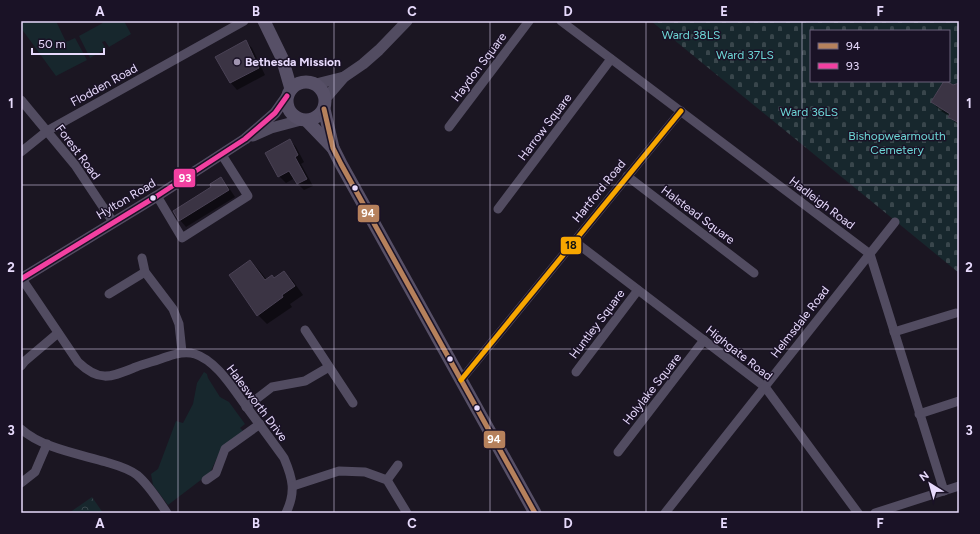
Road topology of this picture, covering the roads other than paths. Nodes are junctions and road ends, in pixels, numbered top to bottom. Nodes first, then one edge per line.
1 (244, 21) edge
2 (264, 21) edge
3 (407, 21) edge
4 (529, 21) edge
5 (560, 21) edge
6 (282, 58) junction
7 (611, 59) junction
8 (344, 77) junction
9 (311, 83) junction
10 (289, 93) junction
11 (21, 100) edge
12 (325, 104) junction
13 (680, 111) junction
14 (304, 120) junction
15 (449, 127) dead end
16 (47, 131) junction
17 (245, 139) junction
18 (333, 148) junction
19 (21, 152) edge
20 (222, 155) junction
21 (627, 176) junction
22 (157, 196) junction
23 (498, 209) dead end
24 (113, 222) junction
25 (895, 222) dead end
26 (574, 241) junction
27 (870, 254) junction
28 (142, 258) dead end
29 (145, 272) junction
30 (754, 273) dead end
31 (22, 279) edge
32 (638, 290) junction
33 (109, 294) dead end
34 (956, 313) dead end
35 (306, 330) dead end
36 (894, 332) junction
37 (58, 334) junction
38 (704, 340) junction
39 (182, 352) junction
40 (21, 366) edge
41 (329, 367) junction
42 (576, 372) dead end
43 (460, 380) junction
44 (765, 387) junction
45 (959, 401) edge
46 (353, 403) dead end
47 (246, 407) junction
48 (919, 414) junction
49 (260, 424) junction
50 (21, 429) edge
51 (47, 444) junction
52 (618, 452) dead end
53 (398, 465) dead end
54 (206, 480) dead end
55 (387, 480) junction
56 (21, 483) edge
57 (293, 486) junction
58 (959, 486) edge
59 (944, 491) junction
60 (167, 513) edge
61 (286, 513) edge
62 (407, 513) edge
63 (535, 513) edge
64 (664, 513) edge
65 (858, 513) edge
66 (874, 513) edge

1 - 16 street, Flodden Road
2 - 6 main road
3 - 8 street
4 - 15 street, Haydon Square
5 - 7 street, Hadleigh Road
6 - 9 main road
6 - 10 main road
7 - 13 street, Hadleigh Road
7 - 23 street, Harrow Square
8 - 9 street
8 - 12 street
9 - 10 main road
9 - 12 main road
10 - 14 main road
10 - 17 street, Hylton Road
11 - 16 street, Forest Road
12 - 14 main road
12 - 18 main road
13 - 21 street, Hartford Road
13 - 27 street, Hadleigh Road
14 - 17 street, Hylton Road
14 - 18 main road
16 - 19 street, Flodden Road
16 - 24 street, Forest Road
17 - 20 street, Hylton Road
18 - 43 main road
20 - 22 street, Hylton Road
20 - 22 street
21 - 26 street, Hartford Road
21 - 30 street, Halstead Square
22 - 24 street, Hylton Road
24 - 31 street, Hylton Road
25 - 27 street, Helmsdale Road
26 - 32 street, Highgate Road
26 - 43 street, Hartford Road
27 - 36 street
27 - 44 street, Helmsdale Road
28 - 29 street
29 - 33 street
29 - 39 street
31 - 37 street
32 - 38 street, Highgate Road
32 - 42 street, Huntley Square
34 - 36 street
35 - 41 street
36 - 48 street
37 - 39 street
37 - 40 street
38 - 44 street, Highgate Road
38 - 52 street, Holylake Square
39 - 47 street, Halesworth Drive
41 - 46 street
41 - 47 street
43 - 63 main road
44 - 64 street, Helmsdale Road
44 - 65 street, Highgate Road
45 - 48 street
47 - 49 street, Halesworth Drive
48 - 59 street
49 - 54 street
49 - 57 street, Halesworth Drive
50 - 51 street
51 - 56 street
51 - 60 street
53 - 55 street
55 - 57 street
55 - 62 street
57 - 61 street, Halesworth Drive
58 - 59 street
59 - 66 street

